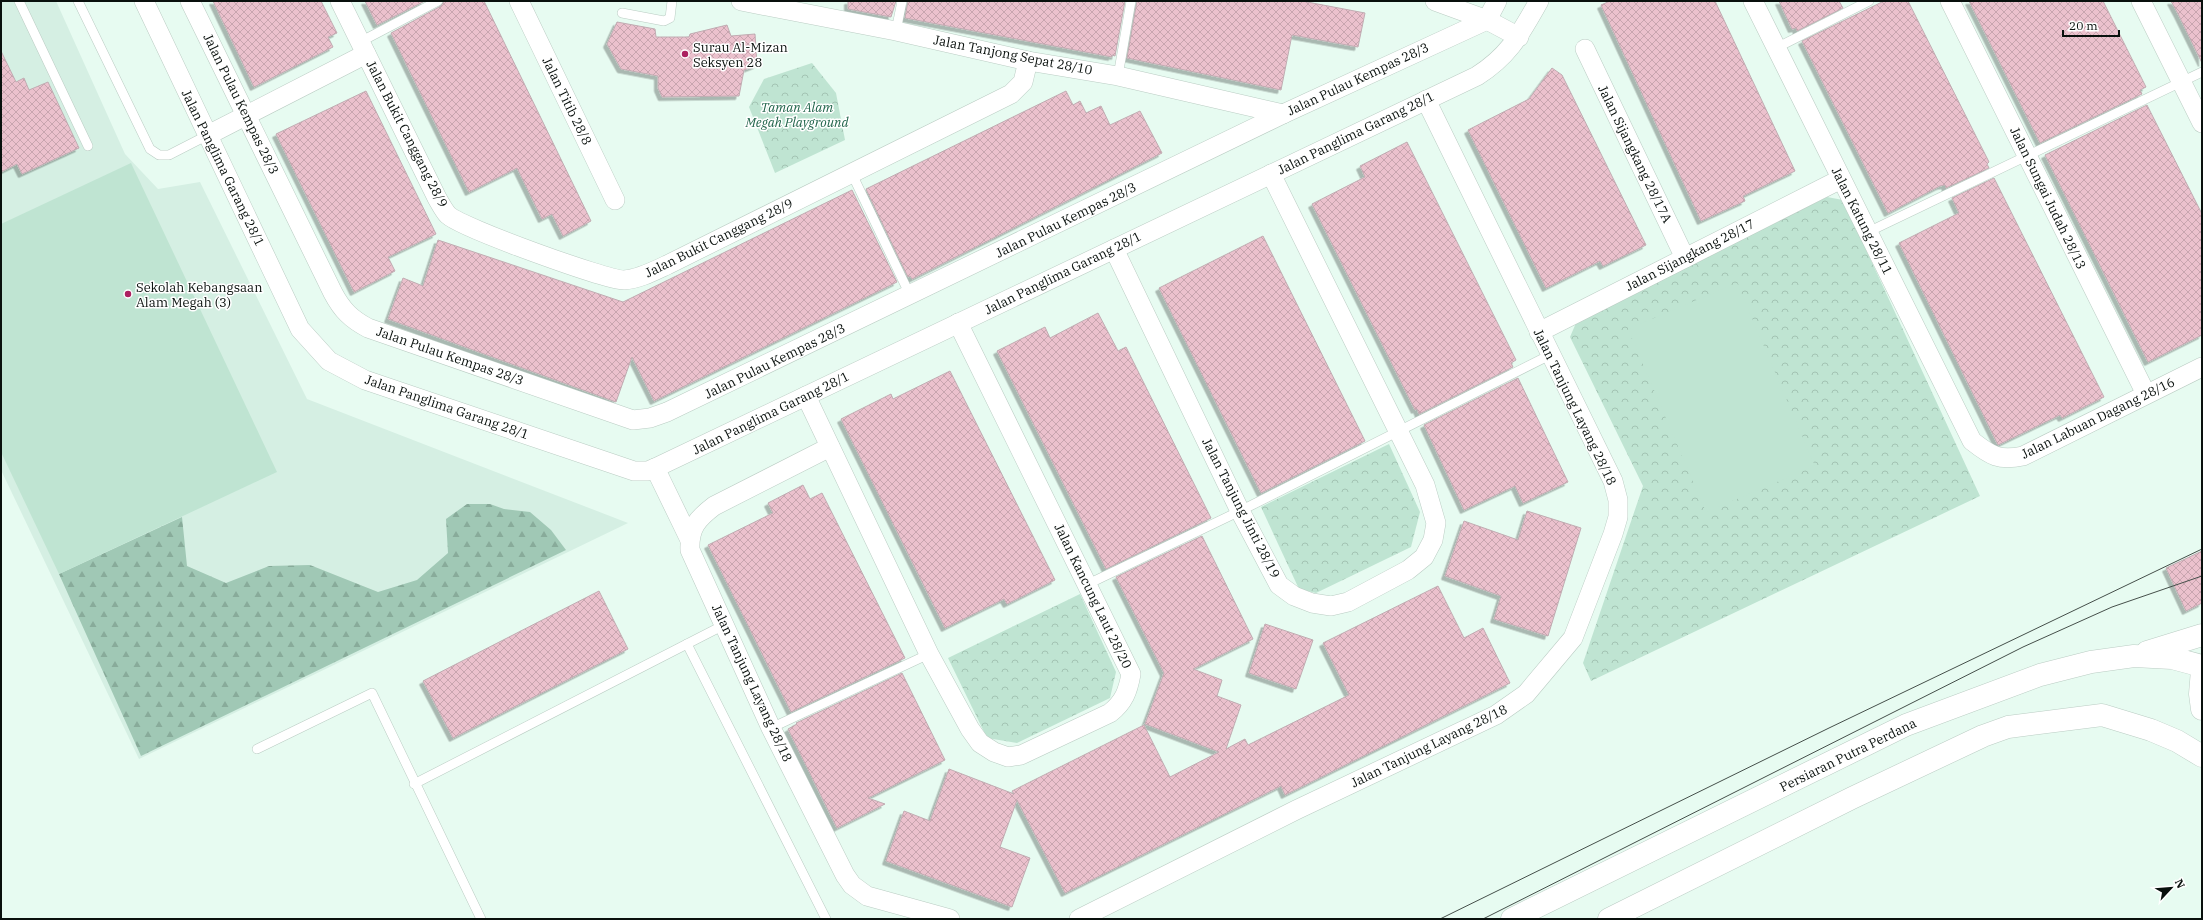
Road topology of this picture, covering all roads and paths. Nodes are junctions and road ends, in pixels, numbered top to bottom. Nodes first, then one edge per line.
1 (19, 1) edge
2 (78, 1) edge
3 (144, 1) edge
4 (190, 1) edge
5 (340, 1) edge
6 (438, 1) edge
7 (519, 1) edge
8 (672, 1) edge
9 (741, 1) edge
10 (902, 1) edge
11 (1131, 1) edge
12 (1435, 1) edge
13 (1497, 1) edge
14 (1539, 1) edge
15 (1753, 1) edge
16 (1869, 1) edge
17 (1950, 1) edge
18 (2141, 1) edge
19 (622, 13) dead end
20 (1487, 20) junction
21 (896, 31) junction
22 (1519, 37) junction
23 (363, 48) junction
24 (1776, 48) junction
25 (1585, 49) dead end
26 (1028, 61) junction
27 (2202, 72) edge
28 (1118, 76) junction
29 (2181, 82) junction
30 (1426, 100) junction
31 (1283, 114) junction
32 (246, 115) junction
33 (2202, 123) edge
34 (208, 135) junction
35 (88, 146) dead end
36 (2027, 156) junction
37 (852, 174) junction
38 (1271, 174) junction
39 (1841, 178) junction
40 (615, 200) dead end
41 (1868, 232) junction
42 (1114, 249) junction
43 (1685, 258) junction
44 (910, 295) junction
45 (958, 323) junction
46 (1539, 332) junction
47 (1550, 355) junction
48 (2202, 367) edge
49 (2146, 394) junction
50 (806, 396) junction
51 (1398, 431) junction
52 (1972, 441) joint
53 (830, 447) junction
54 (655, 468) junction
55 (1240, 511) junction
56 (689, 538) junction
57 (1088, 584) junction
58 (724, 625) junction
59 (2202, 635) edge
60 (687, 644) junction
61 (929, 654) junction
62 (2134, 656) junction
63 (2202, 666) edge
64 (2202, 670) edge
65 (2202, 709) edge
66 (771, 728) junction
67 (258, 749) dead end
68 (2202, 756) edge
69 (414, 784) junction
70 (481, 919) edge
71 (826, 919) edge
72 (950, 919) edge
73 (1079, 919) edge
74 (1512, 919) edge
75 (1609, 919) edge

1 - 35 lane
2 - 34 lane
3 - 34 street, Jalan Panglima Garang 28/1
4 - 32 street, Jalan Pulau Kempas 28/3
5 - 23 street, Jalan Bukit Canggang 28/9
6 - 23 lane
7 - 40 street, Jalan Titib 28/8
8 - 19 lane
9 - 21 street, Jalan Tanjong Sepat 28/10
10 - 21 lane
11 - 28 lane
12 - 20 street
13 - 20 street
14 - 22 street, Jalan Panglima Garang 28/1
15 - 24 street, Jalan Katung 28/11
16 - 24 lane
17 - 36 street, Jalan Sungai Judah 28/13
18 - 29 street
20 - 22 street
20 - 31 street, Jalan Pulau Kempas 28/3
21 - 26 street, Jalan Tanjong Sepat 28/10
22 - 30 street, Jalan Panglima Garang 28/1
23 - 32 street
23 - 37 street, Jalan Bukit Canggang 28/9
24 - 39 street, Jalan Katung 28/11
25 - 43 street, Jalan Sijangkang 28/17A
26 - 28 street, Jalan Tanjong Sepat 28/10
26 - 37 street, Jalan Bukit Canggang 28/9
27 - 29 lane
28 - 31 street, Jalan Tanjong Sepat 28/10
29 - 33 street
29 - 36 lane
30 - 38 street, Jalan Panglima Garang 28/1
30 - 46 street, Jalan Tanjung Layang 28/18
31 - 44 street, Jalan Pulau Kempas 28/3
32 - 34 street
32 - 44 street, Jalan Pulau Kempas 28/3
34 - 54 street, Jalan Panglima Garang 28/1
36 - 41 lane
36 - 49 street, Jalan Sungai Judah 28/13
37 - 44 lane
38 - 42 street, Jalan Panglima Garang 28/1
38 - 51 street, Jalan Tanjung Jinti 28/19
39 - 41 street, Jalan Katung 28/11
39 - 43 street, Jalan Sijangkang 28/17
41 - 52 street, Jalan Katung 28/11
42 - 45 street, Jalan Panglima Garang 28/1
42 - 55 street, Jalan Tanjung Jinti 28/19
43 - 46 street, Jalan Sijangkang 28/17
45 - 50 street, Jalan Panglima Garang 28/1
45 - 57 street, Jalan Kancung Laut 28/20
46 - 47 street, Jalan Tanjung Layang 28/18
47 - 51 lane
47 - 73 street, Jalan Tanjung Layang 28/18
48 - 49 street, Jalan Labuan Dagang 28/16
49 - 52 street, Jalan Labuan Dagang 28/16
50 - 53 street, Jalan Kancung Laut 28/20
50 - 54 street, Jalan Panglima Garang 28/1
51 - 55 lane
51 - 55 street, Jalan Tanjung Jinti 28/19
53 - 56 street
53 - 61 street, Jalan Kancung Laut 28/20
54 - 56 street, Jalan Tanjung Layang 28/18
55 - 57 lane
56 - 58 street, Jalan Tanjung Layang 28/18
57 - 61 street, Jalan Kancung Laut 28/20
58 - 60 lane
58 - 66 street, Jalan Tanjung Layang 28/18
59 - 62 main road
60 - 69 lane
60 - 71 lane
61 - 66 lane
62 - 63 main road, Persiaran Putra Perdana
62 - 74 main road, Persiaran Putra Perdana
64 - 65 main road
66 - 72 street, Jalan Tanjung Layang 28/18
67 - 69 lane
68 - 75 main road
69 - 70 lane

